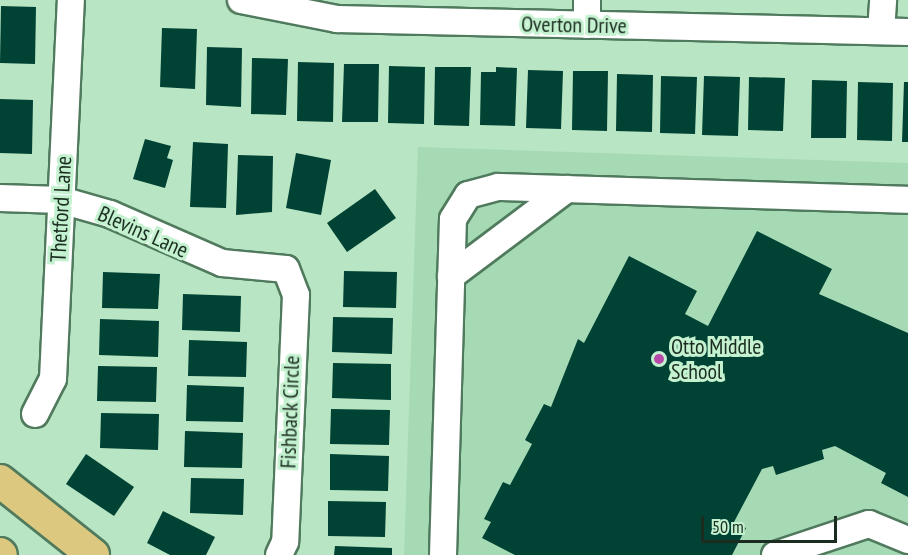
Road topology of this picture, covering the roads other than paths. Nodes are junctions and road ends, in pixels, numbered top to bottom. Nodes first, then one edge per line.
1 (71, 0) edge
2 (241, 0) edge
3 (883, 0) edge
4 (309, 6) edge
5 (587, 13) edge
6 (881, 31) junction
7 (908, 32) edge
8 (567, 189) junction
9 (0, 198) edge
10 (61, 200) junction
11 (908, 200) edge
12 (286, 269) joint
13 (451, 276) junction
14 (35, 414) dead end
15 (0, 481) edge
16 (908, 540) edge
17 (93, 555) edge
18 (279, 555) edge
19 (443, 555) edge
20 (775, 555) edge

1 - 10 street, Thetford Lane
2 - 4 street, Overton Drive
3 - 6 street
4 - 5 street, Overton Drive
5 - 6 street, Overton Drive
6 - 7 street, Overton Drive
8 - 11 street
8 - 13 street
8 - 13 street
9 - 10 street, Blevins Lane
10 - 12 street, Blevins Lane
10 - 14 street, Thetford Lane
12 - 18 street, Fishback Circle
13 - 19 street
15 - 17 main road
16 - 20 street

